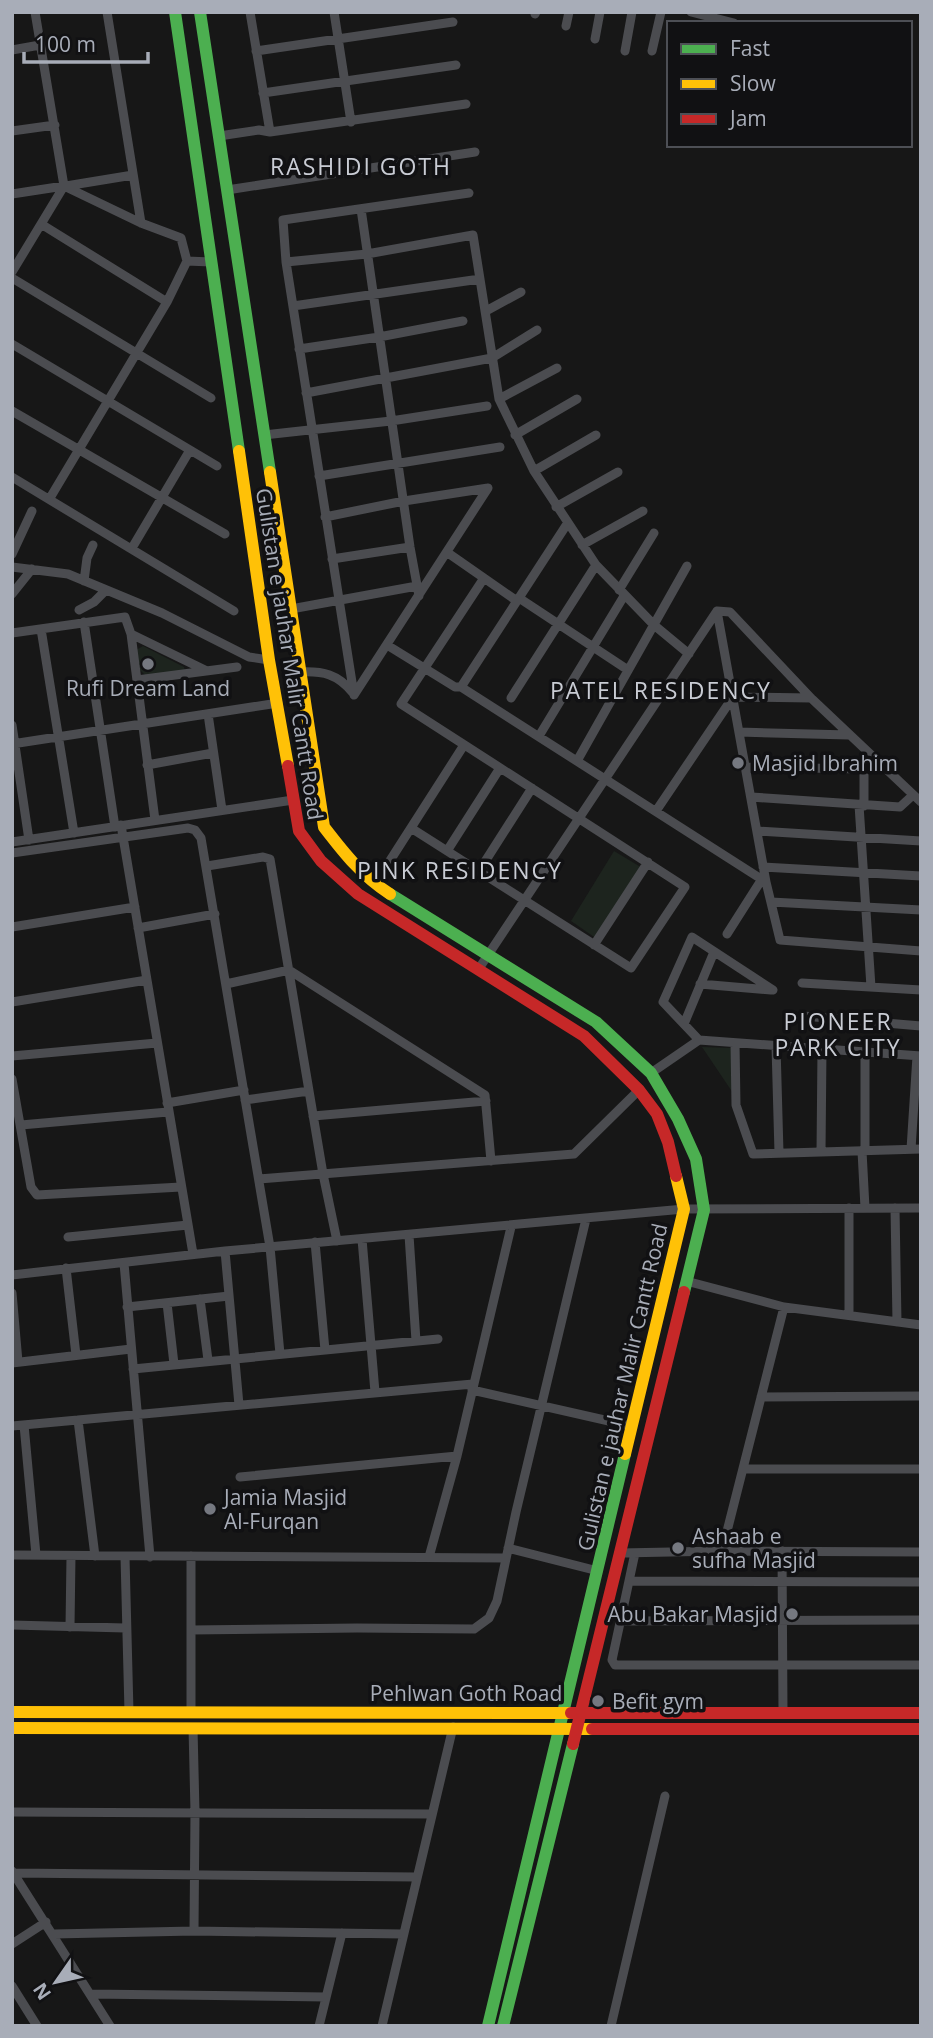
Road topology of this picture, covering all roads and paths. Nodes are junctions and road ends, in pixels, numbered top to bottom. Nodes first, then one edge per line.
1 (35, 12) edge
2 (107, 12) edge
3 (175, 12) edge
4 (200, 12) edge
5 (250, 12) edge
6 (334, 12) edge
7 (569, 12) edge
8 (600, 12) edge
9 (632, 12) edge
10 (661, 12) edge
11 (691, 12) edge
12 (726, 21) edge
13 (453, 22) dead end
14 (566, 26) dead end
15 (595, 39) dead end
16 (339, 40) junction
17 (40, 45) junction
18 (12, 50) edge
19 (256, 51) junction
20 (625, 51) dead end
21 (652, 51) dead end
22 (456, 65) dead end
23 (345, 80) junction
24 (263, 93) junction
25 (466, 104) dead end
26 (351, 122) junction
27 (55, 125) junction
28 (12, 131) edge
29 (270, 132) junction
30 (219, 136) junction
31 (475, 152) dead end
32 (133, 175) junction
33 (64, 186) junction
34 (227, 190) junction
35 (468, 193) dead end
36 (12, 194) edge
37 (361, 209) junction
38 (141, 223) junction
39 (41, 225) junction
40 (367, 254) junction
41 (17, 256) edge
42 (187, 261) junction
43 (211, 262) junction
44 (285, 262) junction
45 (12, 272) edge
46 (12, 278) edge
47 (480, 279) junction
48 (521, 292) dead end
49 (373, 296) junction
50 (167, 302) junction
51 (293, 306) junction
52 (486, 311) junction
53 (463, 321) dead end
54 (537, 330) dead end
55 (379, 337) junction
56 (12, 344) edge
57 (299, 349) junction
58 (136, 352) junction
59 (492, 358) junction
60 (557, 368) dead end
61 (385, 379) junction
62 (306, 393) junction
63 (211, 398) dead end
64 (499, 399) junction
65 (577, 399) dead end
66 (108, 401) junction
67 (486, 406) dead end
68 (12, 411) edge
69 (391, 421) junction
70 (312, 429) junction
71 (264, 435) junction
72 (515, 435) junction
73 (596, 435) dead end
74 (500, 446) dead end
75 (78, 449) junction
76 (190, 450) junction
77 (398, 464) junction
78 (217, 466) dead end
79 (534, 471) junction
80 (618, 472) dead end
81 (319, 476) junction
82 (12, 477) edge
83 (50, 498) junction
84 (161, 499) junction
85 (404, 502) junction
86 (556, 507) junction
87 (32, 511) dead end
88 (643, 511) dead end
89 (325, 517) junction
90 (567, 524) junction
91 (654, 533) dead end
92 (225, 534) dead end
93 (93, 545) dead end
94 (582, 545) junction
95 (410, 547) junction
96 (132, 548) junction
97 (448, 553) junction
98 (12, 554) edge
99 (332, 559) junction
100 (596, 565) junction
101 (687, 566) dead end
102 (12, 567) edge
103 (32, 569) junction
104 (484, 578) junction
105 (84, 581) junction
106 (417, 586) junction
107 (105, 591) junction
108 (621, 593) junction
109 (12, 594) edge
110 (419, 596) junction
111 (518, 599) junction
112 (338, 601) junction
113 (290, 609) junction
114 (79, 610) dead end
115 (234, 611) dead end
116 (717, 611) junction
117 (84, 622) junction
118 (558, 624) junction
119 (654, 625) junction
120 (41, 629) junction
121 (12, 633) edge
122 (131, 634) junction
123 (387, 645) junction
124 (592, 646) junction
125 (689, 654) junction
126 (269, 660) junction
127 (237, 667) dead end
128 (424, 667) junction
129 (206, 670) junction
130 (628, 670) junction
131 (300, 672) junction
132 (137, 680) junction
133 (461, 687) junction
134 (354, 695) junction
135 (733, 697) junction
136 (511, 698) dead end
137 (811, 698) junction
138 (278, 704) junction
139 (208, 714) junction
140 (142, 723) junction
141 (12, 725) edge
142 (100, 730) junction
143 (739, 732) junction
144 (849, 735) junction
145 (538, 736) junction
146 (57, 737) junction
147 (14, 744) edge
148 (464, 745) junction
149 (213, 753) junction
150 (577, 761) junction
151 (877, 761) junction
152 (147, 765) junction
153 (745, 767) junction
154 (500, 768) junction
155 (864, 769) junction
156 (606, 779) junction
157 (532, 788) junction
158 (913, 794) junction
159 (751, 797) junction
160 (293, 800) junction
161 (921, 802) edge
162 (861, 806) junction
163 (222, 810) junction
164 (656, 811) junction
165 (579, 818) junction
166 (155, 820) junction
167 (118, 826) junction
168 (411, 828) junction
169 (757, 831) junction
170 (74, 833) junction
171 (123, 836) junction
172 (861, 837) junction
173 (29, 840) junction
174 (921, 841) edge
175 (12, 842) edge
176 (447, 851) junction
177 (12, 853) edge
178 (648, 862) junction
179 (207, 866) junction
180 (763, 867) junction
181 (479, 871) junction
182 (863, 871) junction
183 (921, 876) edge
184 (764, 881) junction
185 (376, 884) junction
186 (524, 900) junction
187 (771, 902) junction
188 (866, 906) junction
189 (135, 907) junction
190 (921, 910) edge
191 (215, 914) junction
192 (12, 927) edge
193 (138, 928) junction
194 (727, 934) dead end
195 (594, 945) junction
196 (868, 947) junction
197 (714, 951) junction
198 (921, 951) edge
199 (488, 955) junction
200 (289, 970) junction
201 (478, 970) junction
202 (147, 980) junction
203 (803, 983) dead end
204 (226, 984) junction
205 (700, 985) junction
206 (871, 987) junction
207 (921, 990) edge
208 (12, 1002) edge
209 (803, 1016) dead end
210 (684, 1024) junction
211 (921, 1026) edge
212 (699, 1041) junction
213 (158, 1043) junction
214 (735, 1043) junction
215 (776, 1046) junction
216 (821, 1049) junction
217 (865, 1052) junction
218 (12, 1056) edge
219 (919, 1056) edge
220 (652, 1073) junction
221 (12, 1079) edge
222 (639, 1090) junction
223 (309, 1091) junction
224 (245, 1095) junction
225 (486, 1101) junction
226 (168, 1107) junction
227 (313, 1116) junction
228 (20, 1125) junction
229 (916, 1149) edge
230 (864, 1151) junction
231 (821, 1152) junction
232 (779, 1153) junction
233 (491, 1161) junction
234 (323, 1174) junction
235 (259, 1179) junction
236 (181, 1187) junction
237 (849, 1208) junction
238 (865, 1208) junction
239 (895, 1208) junction
240 (921, 1208) edge
241 (684, 1209) junction
242 (704, 1210) junction
243 (586, 1219) junction
244 (188, 1225) junction
245 (511, 1227) junction
246 (409, 1235) junction
247 (68, 1237) dead end
248 (362, 1239) junction
249 (337, 1241) junction
250 (315, 1242) junction
251 (270, 1247) junction
252 (225, 1251) junction
253 (193, 1254) junction
254 (124, 1263) junction
255 (66, 1268) junction
256 (12, 1275) edge
257 (686, 1281) junction
258 (12, 1293) edge
259 (229, 1296) junction
260 (200, 1299) junction
261 (167, 1303) junction
262 (127, 1307) junction
263 (783, 1307) junction
264 (849, 1315) junction
265 (897, 1322) junction
266 (921, 1325) edge
267 (438, 1339) dead end
268 (416, 1341) junction
269 (371, 1346) junction
270 (131, 1349) junction
271 (325, 1350) junction
272 (281, 1354) junction
273 (76, 1355) junction
274 (234, 1357) junction
275 (208, 1360) junction
276 (15, 1363) edge
277 (174, 1364) junction
278 (133, 1368) junction
279 (472, 1387) junction
280 (375, 1392) junction
281 (921, 1396) edge
282 (761, 1397) junction
283 (239, 1405) junction
284 (541, 1406) junction
285 (137, 1415) junction
286 (78, 1420) junction
287 (24, 1425) junction
288 (12, 1426) edge
289 (631, 1426) junction
290 (457, 1456) junction
291 (743, 1469) junction
292 (921, 1469) edge
293 (240, 1477) dead end
294 (722, 1551) junction
295 (782, 1551) junction
296 (635, 1552) junction
297 (921, 1552) edge
298 (507, 1553) junction
299 (620, 1553) junction
300 (12, 1555) edge
301 (36, 1555) junction
302 (71, 1556) junction
303 (95, 1556) junction
304 (191, 1556) junction
305 (125, 1557) junction
306 (150, 1557) junction
307 (429, 1557) junction
308 (598, 1571) junction
309 (629, 1581) junction
310 (782, 1581) junction
311 (921, 1582) edge
312 (921, 1620) edge
313 (621, 1621) junction
314 (782, 1621) junction
315 (12, 1625) edge
316 (70, 1627) junction
317 (125, 1628) junction
318 (191, 1630) junction
319 (782, 1664) junction
320 (921, 1665) edge
321 (563, 1711) junction
322 (12, 1712) edge
323 (129, 1712) junction
324 (191, 1712) junction
325 (580, 1712) junction
326 (783, 1712) junction
327 (921, 1713) edge
328 (453, 1727) junction
329 (560, 1727) junction
330 (577, 1727) junction
331 (12, 1728) edge
332 (193, 1728) junction
333 (921, 1729) edge
334 (665, 1796) dead end
335 (12, 1812) edge
336 (195, 1812) junction
337 (431, 1814) junction
338 (13, 1872) edge
339 (195, 1873) junction
340 (416, 1877) junction
341 (46, 1922) junction
342 (194, 1931) junction
343 (342, 1933) junction
344 (54, 1934) junction
345 (403, 1934) junction
346 (12, 1944) edge
347 (12, 1986) edge
348 (90, 1994) junction
349 (326, 1997) junction
350 (37, 2026) edge
351 (110, 2026) edge
352 (319, 2026) edge
353 (382, 2026) edge
354 (488, 2026) edge
355 (503, 2026) edge
356 (611, 2026) edge

1 - 17 street
2 - 32 street
3 - 43 main road, Gulistan e jauhar Malir Cantt Road
4 - 30 main road, Gulistan e jauhar Malir Cantt Road
5 - 19 street
6 - 16 street
7 - 14 street
8 - 15 street
9 - 20 street
10 - 21 street
11 - 12 street
13 - 16 street
16 - 19 street
16 - 23 street
17 - 18 street
17 - 27 street
19 - 24 street
22 - 23 street
23 - 24 street
23 - 26 street
24 - 29 street
25 - 26 street
26 - 29 street
27 - 28 street
27 - 33 street
29 - 30 street
30 - 34 main road, Gulistan e jauhar Malir Cantt Road
31 - 34 street
32 - 33 street
32 - 38 street
33 - 36 street
33 - 38 street
33 - 39 street
34 - 71 main road, Gulistan e jauhar Malir Cantt Road
35 - 37 street
37 - 40 street
37 - 44 street
38 - 42 street
39 - 41 street
39 - 50 street
40 - 44 street
40 - 47 street
40 - 49 street
41 - 45 street
42 - 43 street
42 - 50 street
43 - 126 main road, Gulistan e jauhar Malir Cantt Road
44 - 51 street
46 - 58 street
47 - 49 street
47 - 52 street
48 - 52 street
49 - 51 street
49 - 55 street
50 - 58 street
51 - 57 street
52 - 59 street
53 - 55 street
54 - 59 street
55 - 57 street
55 - 61 street
56 - 66 street
57 - 62 street
58 - 63 street
58 - 66 street
59 - 61 street
59 - 64 street
60 - 64 street
61 - 62 street
61 - 69 street
62 - 70 street
64 - 72 street
65 - 72 street
66 - 75 street
66 - 76 street
67 - 69 street
68 - 75 street
69 - 70 street
69 - 77 street
70 - 71 street
70 - 81 street
71 - 113 main road, Gulistan e jauhar Malir Cantt Road
72 - 79 street
73 - 79 street
74 - 77 street
75 - 83 street
75 - 84 street
76 - 78 street
76 - 84 street
77 - 81 street
77 - 85 street
79 - 86 street
80 - 86 street
81 - 89 street
82 - 83 street
83 - 96 street
84 - 92 street
84 - 96 street
85 - 89 street
85 - 95 street
85 - 97 street
86 - 90 street
87 - 98 street
88 - 94 street
89 - 99 street
90 - 94 street
90 - 111 street
91 - 108 street
93 - 105 street
94 - 100 street
95 - 99 street
95 - 106 street
96 - 115 street
97 - 104 street
97 - 110 street
99 - 112 street
100 - 108 street
100 - 118 street
101 - 119 street
102 - 103 street
103 - 105 street
103 - 109 street
104 - 111 street
104 - 128 street
105 - 107 street
106 - 110 street
106 - 112 street
107 - 114 street
107 - 126 street
108 - 119 street
108 - 124 street
110 - 123 street
111 - 118 street
111 - 133 street
112 - 113 street
112 - 134 street
113 - 131 main road, Gulistan e jauhar Malir Cantt Road
116 - 125 street
116 - 135 street
116 - 137 street
117 - 120 street
117 - 122 street
117 - 142 street
118 - 124 street
118 - 136 street
119 - 125 street
119 - 130 street
120 - 121 street
120 - 146 street
122 - 129 street
122 - 132 street
123 - 128 street
123 - 134 street
124 - 130 street
124 - 145 street
125 - 156 street
126 - 138 main road, Gulistan e jauhar Malir Cantt Road
127 - 129 street
128 - 133 street
128 - 148 street
129 - 132 street
130 - 150 street
131 - 134 street
131 - 185 main road, Gulistan e jauhar Malir Cantt Road
132 - 140 street
133 - 145 street
135 - 137 street
135 - 143 street
135 - 164 street
137 - 144 street
138 - 139 street
138 - 160 main road, Gulistan e jauhar Malir Cantt Road
139 - 140 street
139 - 149 street
140 - 142 street
140 - 152 street
141 - 147 street
142 - 146 street
142 - 167 street
143 - 144 street
143 - 153 street
144 - 151 street
145 - 150 street
146 - 147 street
146 - 170 street
147 - 173 street
148 - 154 street
148 - 168 street
149 - 152 street
149 - 163 street
150 - 156 street
151 - 155 street
151 - 158 street
152 - 166 street
153 - 155 street
153 - 159 street
154 - 157 street
154 - 176 street
155 - 162 street
156 - 164 street
156 - 165 street
157 - 165 street
157 - 181 street
158 - 161 street
158 - 162 street
159 - 162 street
159 - 169 street
160 - 163 street
160 - 201 main road, Gulistan e jauhar Malir Cantt Road
162 - 172 street
163 - 166 street
164 - 184 street
165 - 178 street
165 - 186 street
166 - 167 street
167 - 170 street
167 - 171 street
168 - 176 street
168 - 185 street
169 - 172 street
169 - 180 street
170 - 173 street
171 - 177 street
171 - 179 street
171 - 189 street
172 - 174 street
172 - 182 street
173 - 175 street
176 - 181 street
178 - 195 street
178 - 195 street
179 - 191 street
179 - 200 street
180 - 182 street
180 - 184 street
181 - 186 street
182 - 183 street
182 - 188 street
184 - 187 street
184 - 194 street
185 - 199 main road, Gulistan e jauhar Malir Cantt Road
186 - 195 street
186 - 199 street
187 - 188 street
187 - 196 street
188 - 190 street
188 - 196 street
189 - 192 street
189 - 193 street
191 - 193 street
191 - 204 street
193 - 202 street
196 - 198 street
196 - 206 street
197 - 205 street
197 - 205 street
197 - 210 street
199 - 201 street
199 - 220 main road, Gulistan e jauhar Malir Cantt Road
200 - 204 street
200 - 223 street
200 - 225 street
201 - 222 main road, Gulistan e jauhar Malir Cantt Road
202 - 208 street
202 - 213 street
203 - 206 street
204 - 224 street
205 - 210 street
206 - 207 street
209 - 211 street
210 - 212 street
212 - 214 street
212 - 220 street
213 - 218 street
213 - 226 street
214 - 215 street
214 - 232 street
215 - 216 street
215 - 232 street
216 - 217 street
216 - 231 street
217 - 219 street
217 - 230 street
219 - 229 street
220 - 242 main road, Gulistan e jauhar Malir Cantt Road
221 - 228 street
222 - 233 street
222 - 241 main road, Gulistan e jauhar Malir Cantt Road
223 - 224 street
223 - 227 street
224 - 226 street
224 - 235 street
225 - 227 street
225 - 233 street
226 - 228 street
226 - 236 street
227 - 234 street
228 - 236 street
229 - 230 street
230 - 231 street
230 - 238 street
231 - 232 street
233 - 234 street
234 - 235 street
234 - 249 street
235 - 251 street
236 - 244 street
237 - 238 street
237 - 242 street
237 - 264 street
238 - 239 street
239 - 240 street
239 - 265 street
241 - 242 street
241 - 243 street
241 - 289 main road, Gulistan e jauhar Malir Cantt Road
242 - 257 main road, Gulistan e jauhar Malir Cantt Road
243 - 245 street
243 - 284 street
244 - 247 street
244 - 253 street
245 - 246 street
245 - 279 street
246 - 248 street
246 - 268 street
248 - 249 street
248 - 269 street
249 - 250 street
250 - 251 street
250 - 271 street
251 - 252 street
251 - 272 street
252 - 253 street
252 - 259 street
253 - 254 street
254 - 255 street
254 - 262 street
255 - 256 street
255 - 273 street
257 - 263 street
257 - 299 main road, Gulistan e jauhar Malir Cantt Road
258 - 276 street
259 - 260 street
259 - 274 street
260 - 261 street
260 - 275 street
261 - 262 street
261 - 277 street
262 - 270 street
263 - 264 street
263 - 282 street
264 - 265 street
265 - 266 street
267 - 268 street
268 - 269 street
269 - 271 street
269 - 280 street
270 - 273 street
270 - 278 street
271 - 272 street
272 - 274 street
273 - 276 street
274 - 275 street
274 - 283 street
275 - 277 street
277 - 278 street
278 - 285 street
279 - 280 street
279 - 284 street
279 - 290 street
280 - 283 street
281 - 282 street
282 - 291 street
283 - 285 street
284 - 289 street
284 - 298 street
285 - 286 street
285 - 306 street
286 - 287 street
286 - 303 street
287 - 288 street
287 - 301 street
289 - 308 main road, Gulistan e jauhar Malir Cantt Road
290 - 293 street
290 - 307 street
291 - 292 street
291 - 294 street
294 - 295 street
294 - 296 street
295 - 297 street
295 - 310 street
296 - 299 street
296 - 309 street
298 - 307 street
298 - 308 street
298 - 318 street
299 - 325 main road, Gulistan e jauhar Malir Cantt Road
300 - 301 street
301 - 302 street
302 - 303 street
302 - 316 street
303 - 305 street
304 - 306 street
304 - 307 street
304 - 318 street
305 - 306 street
305 - 317 street
308 - 321 main road, Gulistan e jauhar Malir Cantt Road
309 - 310 street
309 - 313 street
310 - 311 street
310 - 314 street
312 - 314 street
313 - 314 street
313 - 319 street
314 - 319 street
315 - 316 street
316 - 317 street
317 - 323 street
318 - 324 street
319 - 320 street
319 - 326 street
321 - 324 main road, Pehlwan Goth Road
321 - 325 main road, Pehlwan Goth Road
321 - 329 main road, Gulistan e jauhar Malir Cantt Road
322 - 323 main road, Pehlwan Goth Road
323 - 324 main road, Pehlwan Goth Road
325 - 326 main road, Pehlwan Goth Road
325 - 330 main road, Gulistan e jauhar Malir Cantt Road
326 - 327 main road, Pehlwan Goth Road
328 - 329 main road, Pehlwan Goth Road
328 - 332 main road, Pehlwan Goth Road
328 - 337 street
329 - 330 main road, Pehlwan Goth Road
329 - 354 main road, Gulistan e jauhar Malir Cantt Road
330 - 333 main road, Pehlwan Goth Road
330 - 355 main road, Gulistan e jauhar Malir Cantt Road
331 - 332 main road, Pehlwan Goth Road
332 - 336 street
334 - 356 street
335 - 336 street
336 - 337 street
336 - 339 street
337 - 340 street
338 - 339 street
338 - 341 street
339 - 340 street
339 - 342 street
340 - 345 street
341 - 344 street
341 - 346 street
342 - 343 street
342 - 344 street
343 - 345 street
343 - 349 street
344 - 348 street
345 - 353 street
347 - 350 street
348 - 349 street
348 - 351 street
349 - 352 street

